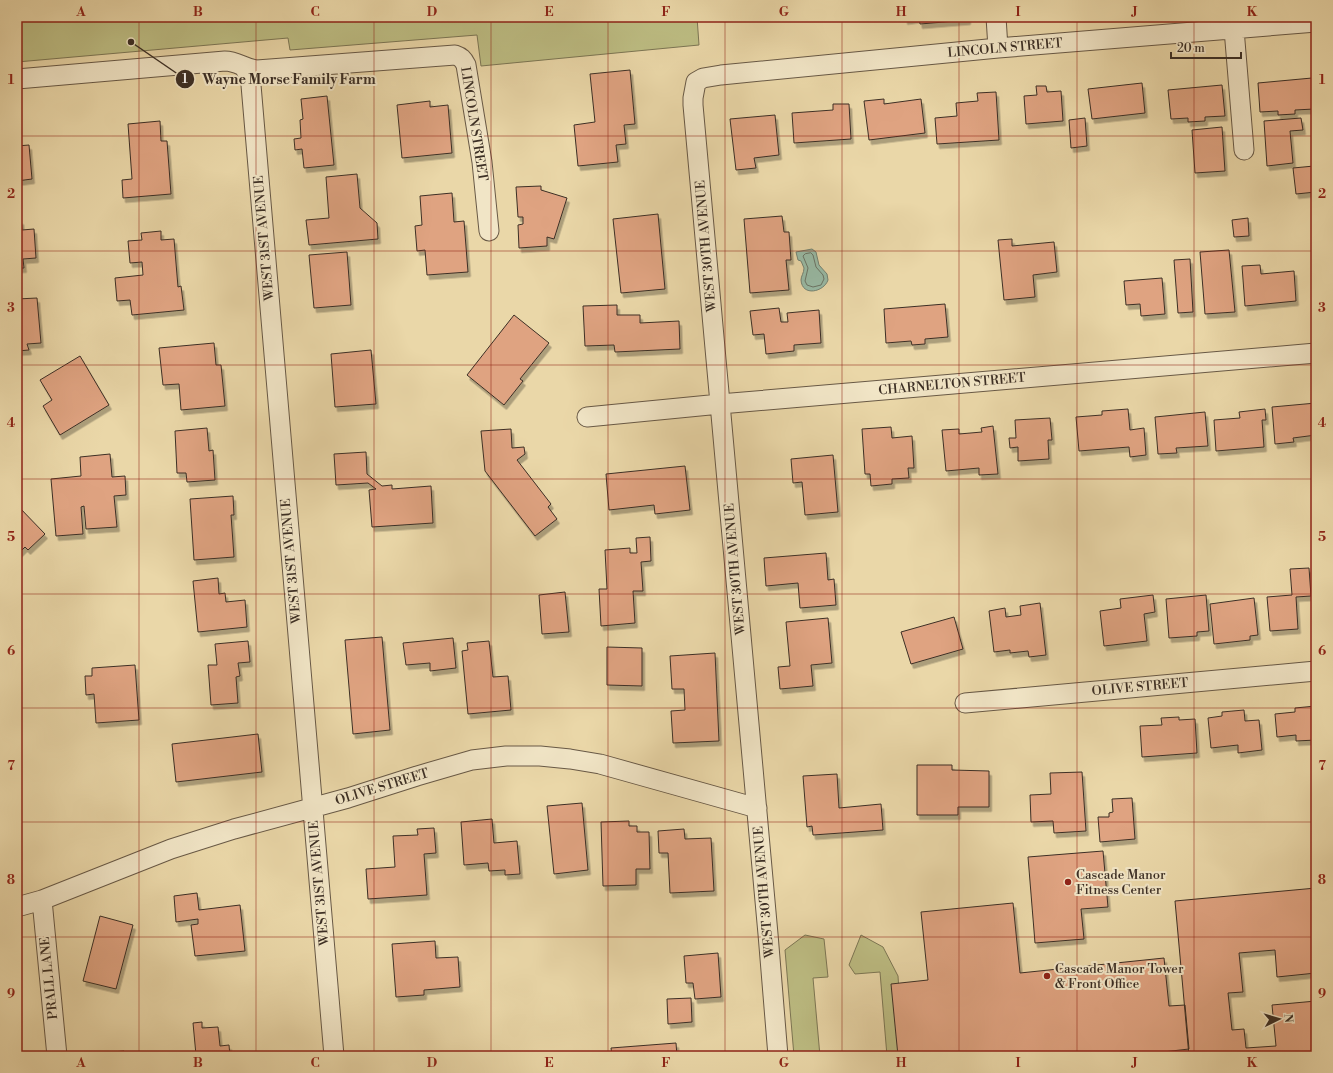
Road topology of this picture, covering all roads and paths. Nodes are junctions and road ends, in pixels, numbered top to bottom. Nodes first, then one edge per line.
1 (996, 17) edge
2 (1316, 22) edge
3 (1234, 29) junction
4 (998, 48) junction
5 (244, 67) junction
6 (17, 79) edge
7 (696, 82) joint
8 (1244, 150) dead end
9 (489, 231) dead end
10 (1316, 353) edge
11 (720, 404) junction
12 (587, 417) dead end
13 (1316, 671) edge
14 (965, 702) dead end
15 (312, 807) junction
16 (757, 808) junction
17 (42, 900) junction
18 (17, 907) edge
19 (57, 1056) edge
20 (334, 1056) edge
21 (778, 1056) edge

1 - 4 street
2 - 3 street, LINCOLN STREET
3 - 4 street, LINCOLN STREET
3 - 8 street
4 - 7 street, LINCOLN STREET
5 - 6 street, LINCOLN STREET
5 - 9 street, LINCOLN STREET
5 - 15 street, WEST 31ST AVENUE
7 - 11 street, WEST 30TH AVENUE
10 - 11 street, CHARNELTON STREET
11 - 12 street, CHARNELTON STREET
11 - 16 street, WEST 30TH AVENUE
13 - 14 street, OLIVE STREET
15 - 16 street, OLIVE STREET
15 - 17 street, OLIVE STREET
15 - 20 street, WEST 31ST AVENUE
16 - 21 street, WEST 30TH AVENUE
17 - 18 street, OLIVE STREET
17 - 19 street, PRALL LANE

